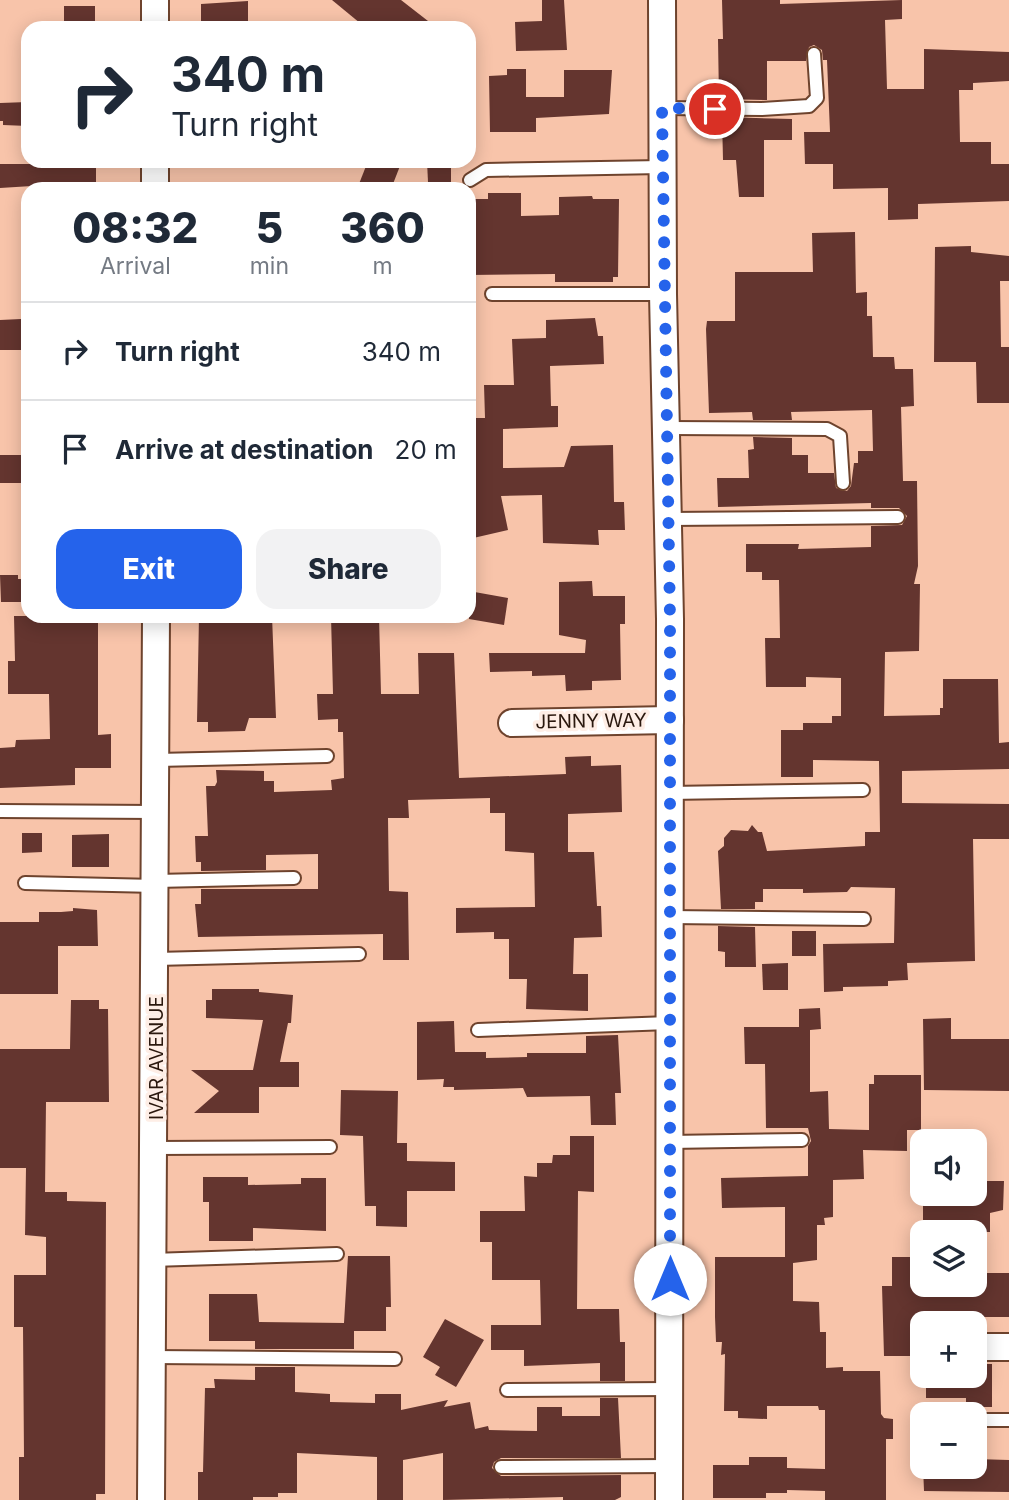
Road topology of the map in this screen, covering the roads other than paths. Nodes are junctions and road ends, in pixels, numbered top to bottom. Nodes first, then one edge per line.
1 (155, 0) edge
2 (662, 0) edge
3 (155, 21) edge
4 (814, 54) dead end
5 (662, 108) junction
6 (662, 167) junction
7 (470, 180) dead end
8 (492, 294) dead end
9 (663, 294) junction
10 (668, 428) junction
11 (843, 482) dead end
12 (898, 517) dead end
13 (668, 519) junction
14 (156, 623) edge
15 (670, 720) junction
16 (512, 723) dead end
17 (327, 756) dead end
18 (157, 760) junction
19 (863, 790) dead end
20 (669, 793) junction
21 (0, 811) edge
22 (156, 812) junction
23 (294, 878) dead end
24 (25, 883) dead end
25 (156, 883) junction
26 (668, 917) junction
27 (864, 919) dead end
28 (359, 954) dead end
29 (156, 959) junction
30 (669, 1023) junction
31 (478, 1030) dead end
32 (802, 1140) dead end
33 (669, 1142) junction
34 (330, 1147) dead end
35 (155, 1148) junction
36 (337, 1254) dead end
37 (152, 1260) junction
38 (987, 1346) edge
39 (1009, 1347) edge
40 (151, 1357) junction
41 (395, 1359) dead end
42 (670, 1389) junction
43 (507, 1390) dead end
44 (987, 1420) edge
45 (1009, 1420) edge
46 (669, 1466) junction
47 (501, 1467) dead end
48 (151, 1500) edge
49 (669, 1500) edge

1 - 3 street
2 - 5 street
4 - 5 lane
5 - 6 street
6 - 7 lane
6 - 9 street
8 - 9 lane
9 - 10 street
10 - 11 lane
10 - 13 street
12 - 13 lane
13 - 15 street
14 - 18 street, IVAR AVENUE
15 - 16 street, JENNY WAY
15 - 20 street
17 - 18 lane
18 - 22 street, IVAR AVENUE
19 - 20 lane
20 - 26 street
21 - 22 lane
22 - 25 street, IVAR AVENUE
23 - 25 lane
24 - 25 lane
25 - 29 street, IVAR AVENUE
26 - 27 lane
26 - 30 street
28 - 29 lane
29 - 35 street, IVAR AVENUE
30 - 31 lane
30 - 33 street
32 - 33 lane
33 - 42 street
34 - 35 lane
35 - 37 street, IVAR AVENUE
36 - 37 lane
37 - 40 street, IVAR AVENUE
38 - 39 street
40 - 41 lane
40 - 48 street, IVAR AVENUE
42 - 43 lane
42 - 46 street
44 - 45 lane
46 - 47 lane
46 - 49 street

